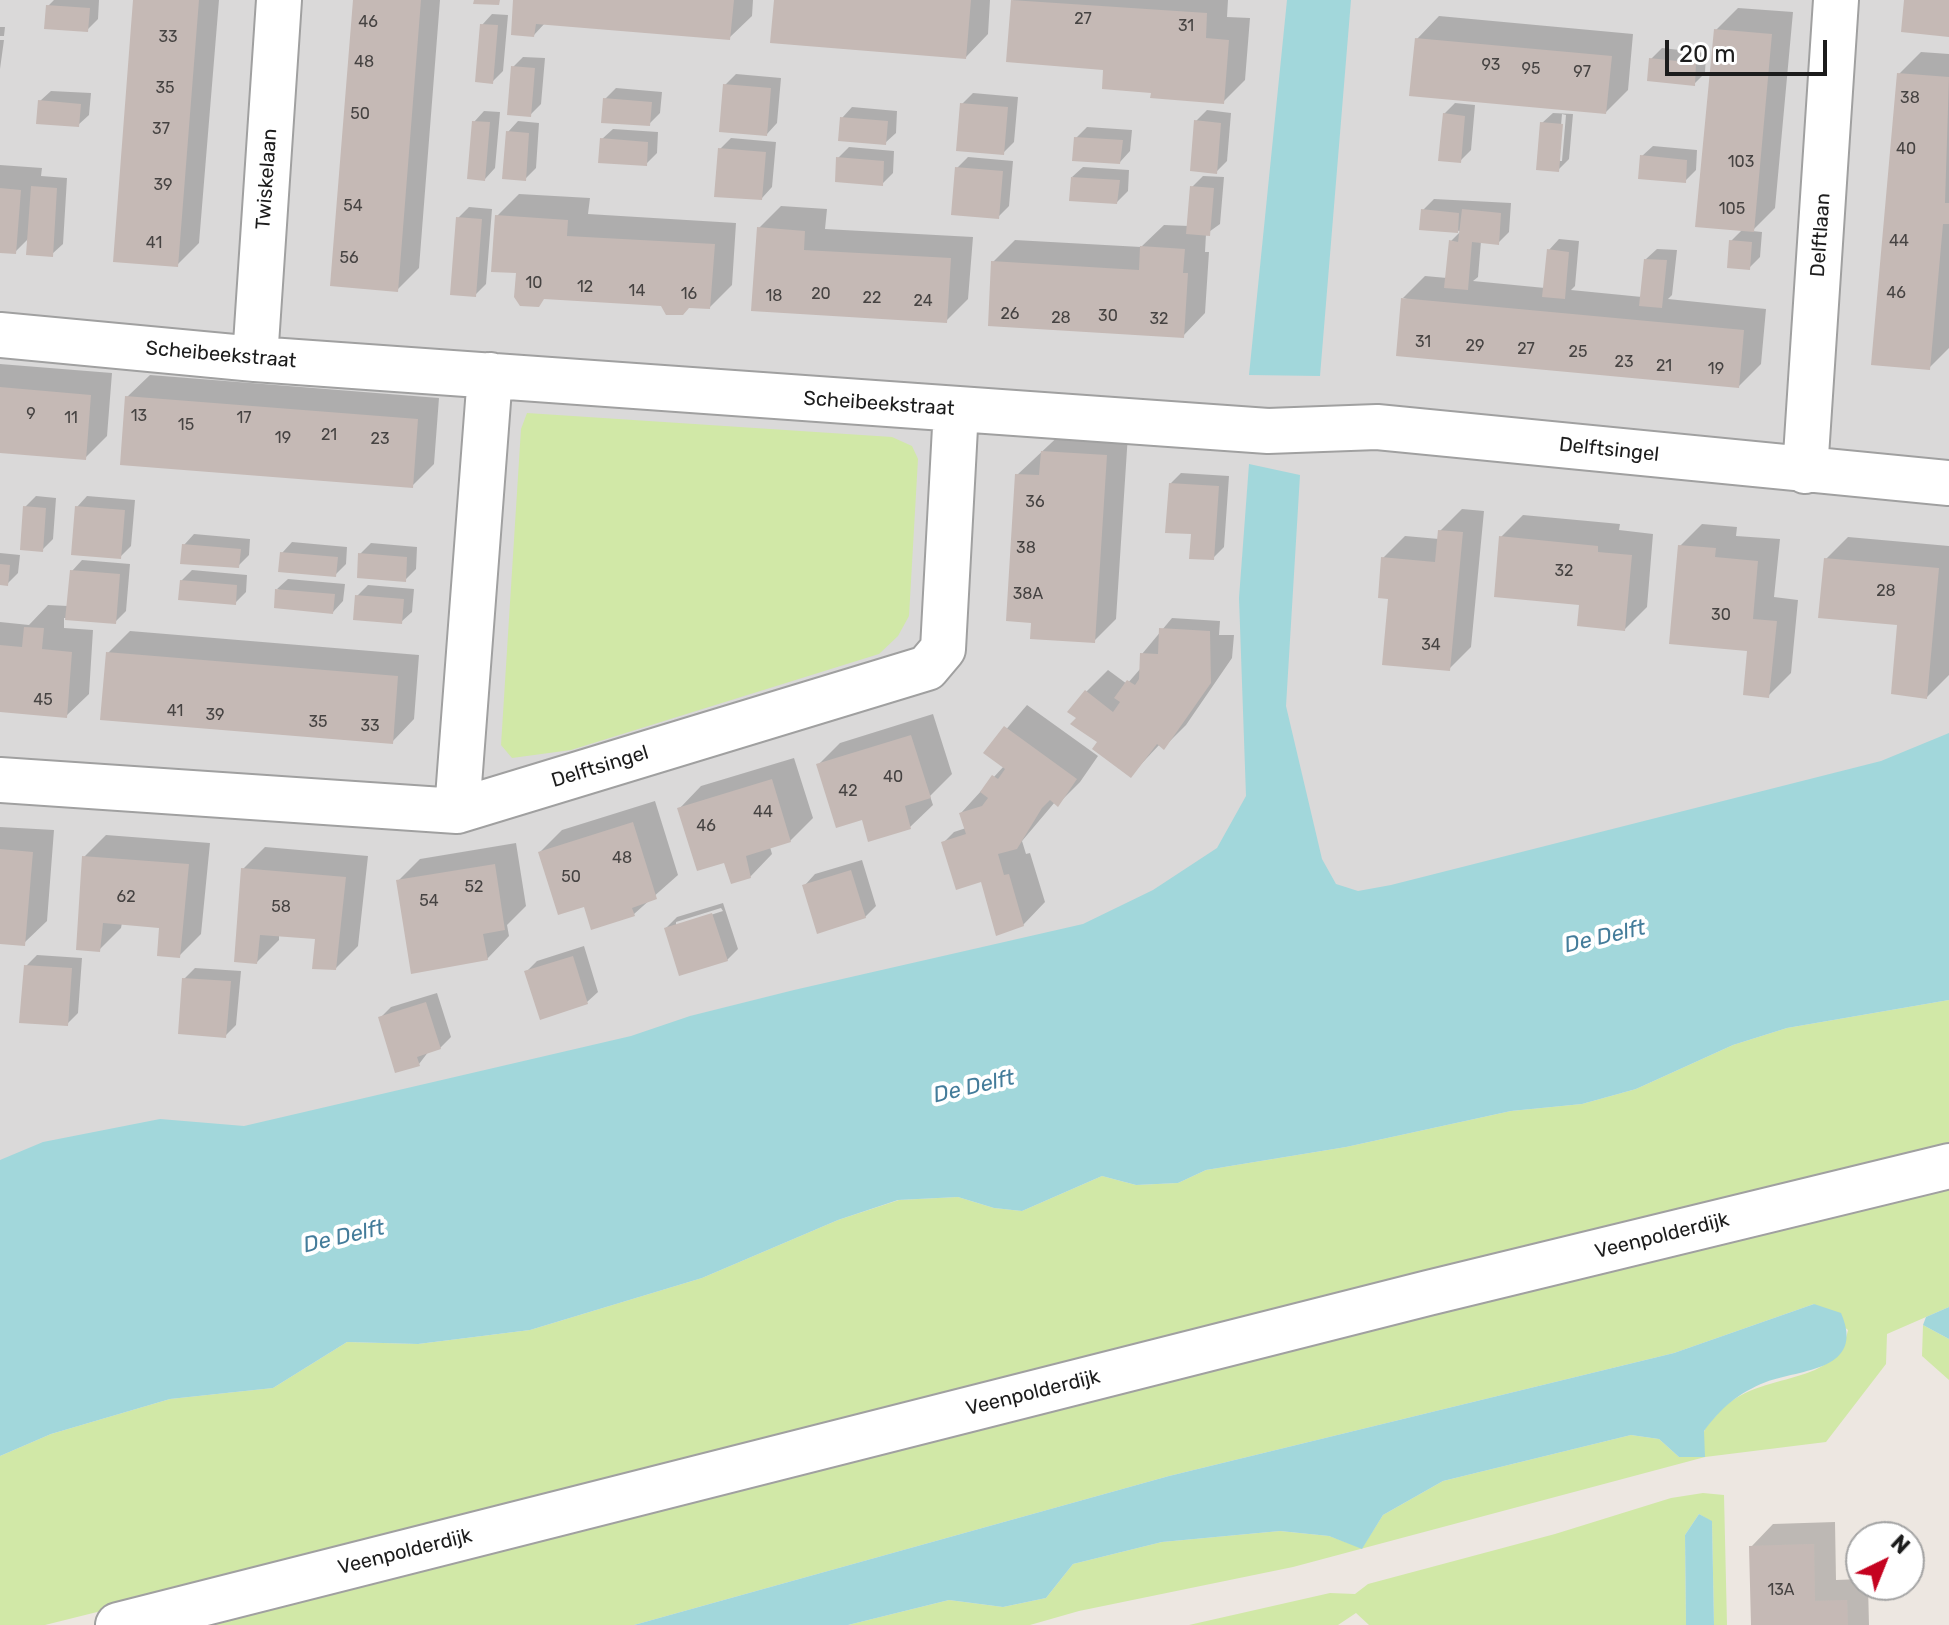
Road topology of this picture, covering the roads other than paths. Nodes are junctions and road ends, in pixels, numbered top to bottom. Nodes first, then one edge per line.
1 (279, 0) edge
2 (1836, 0) edge
3 (0, 335) edge
4 (255, 359) junction
5 (490, 375) junction
6 (956, 409) junction
7 (1268, 431) joint
8 (1805, 471) junction
9 (1949, 483) edge
10 (0, 780) edge
11 (457, 811) junction
12 (1949, 1166) edge
13 (118, 1625) edge

1 - 4 street, Twiskelaan
2 - 8 street, Delftlaan
3 - 4 street, Scheibeekstraat
4 - 5 street, Scheibeekstraat
5 - 6 street, Scheibeekstraat
5 - 11 street
6 - 7 street, Scheibeekstraat
6 - 11 street, Delftsingel
7 - 8 street, Delftsingel
8 - 9 street, Delftsingel
10 - 11 street, Delftsingel
12 - 13 street, Veenpolderdijk

